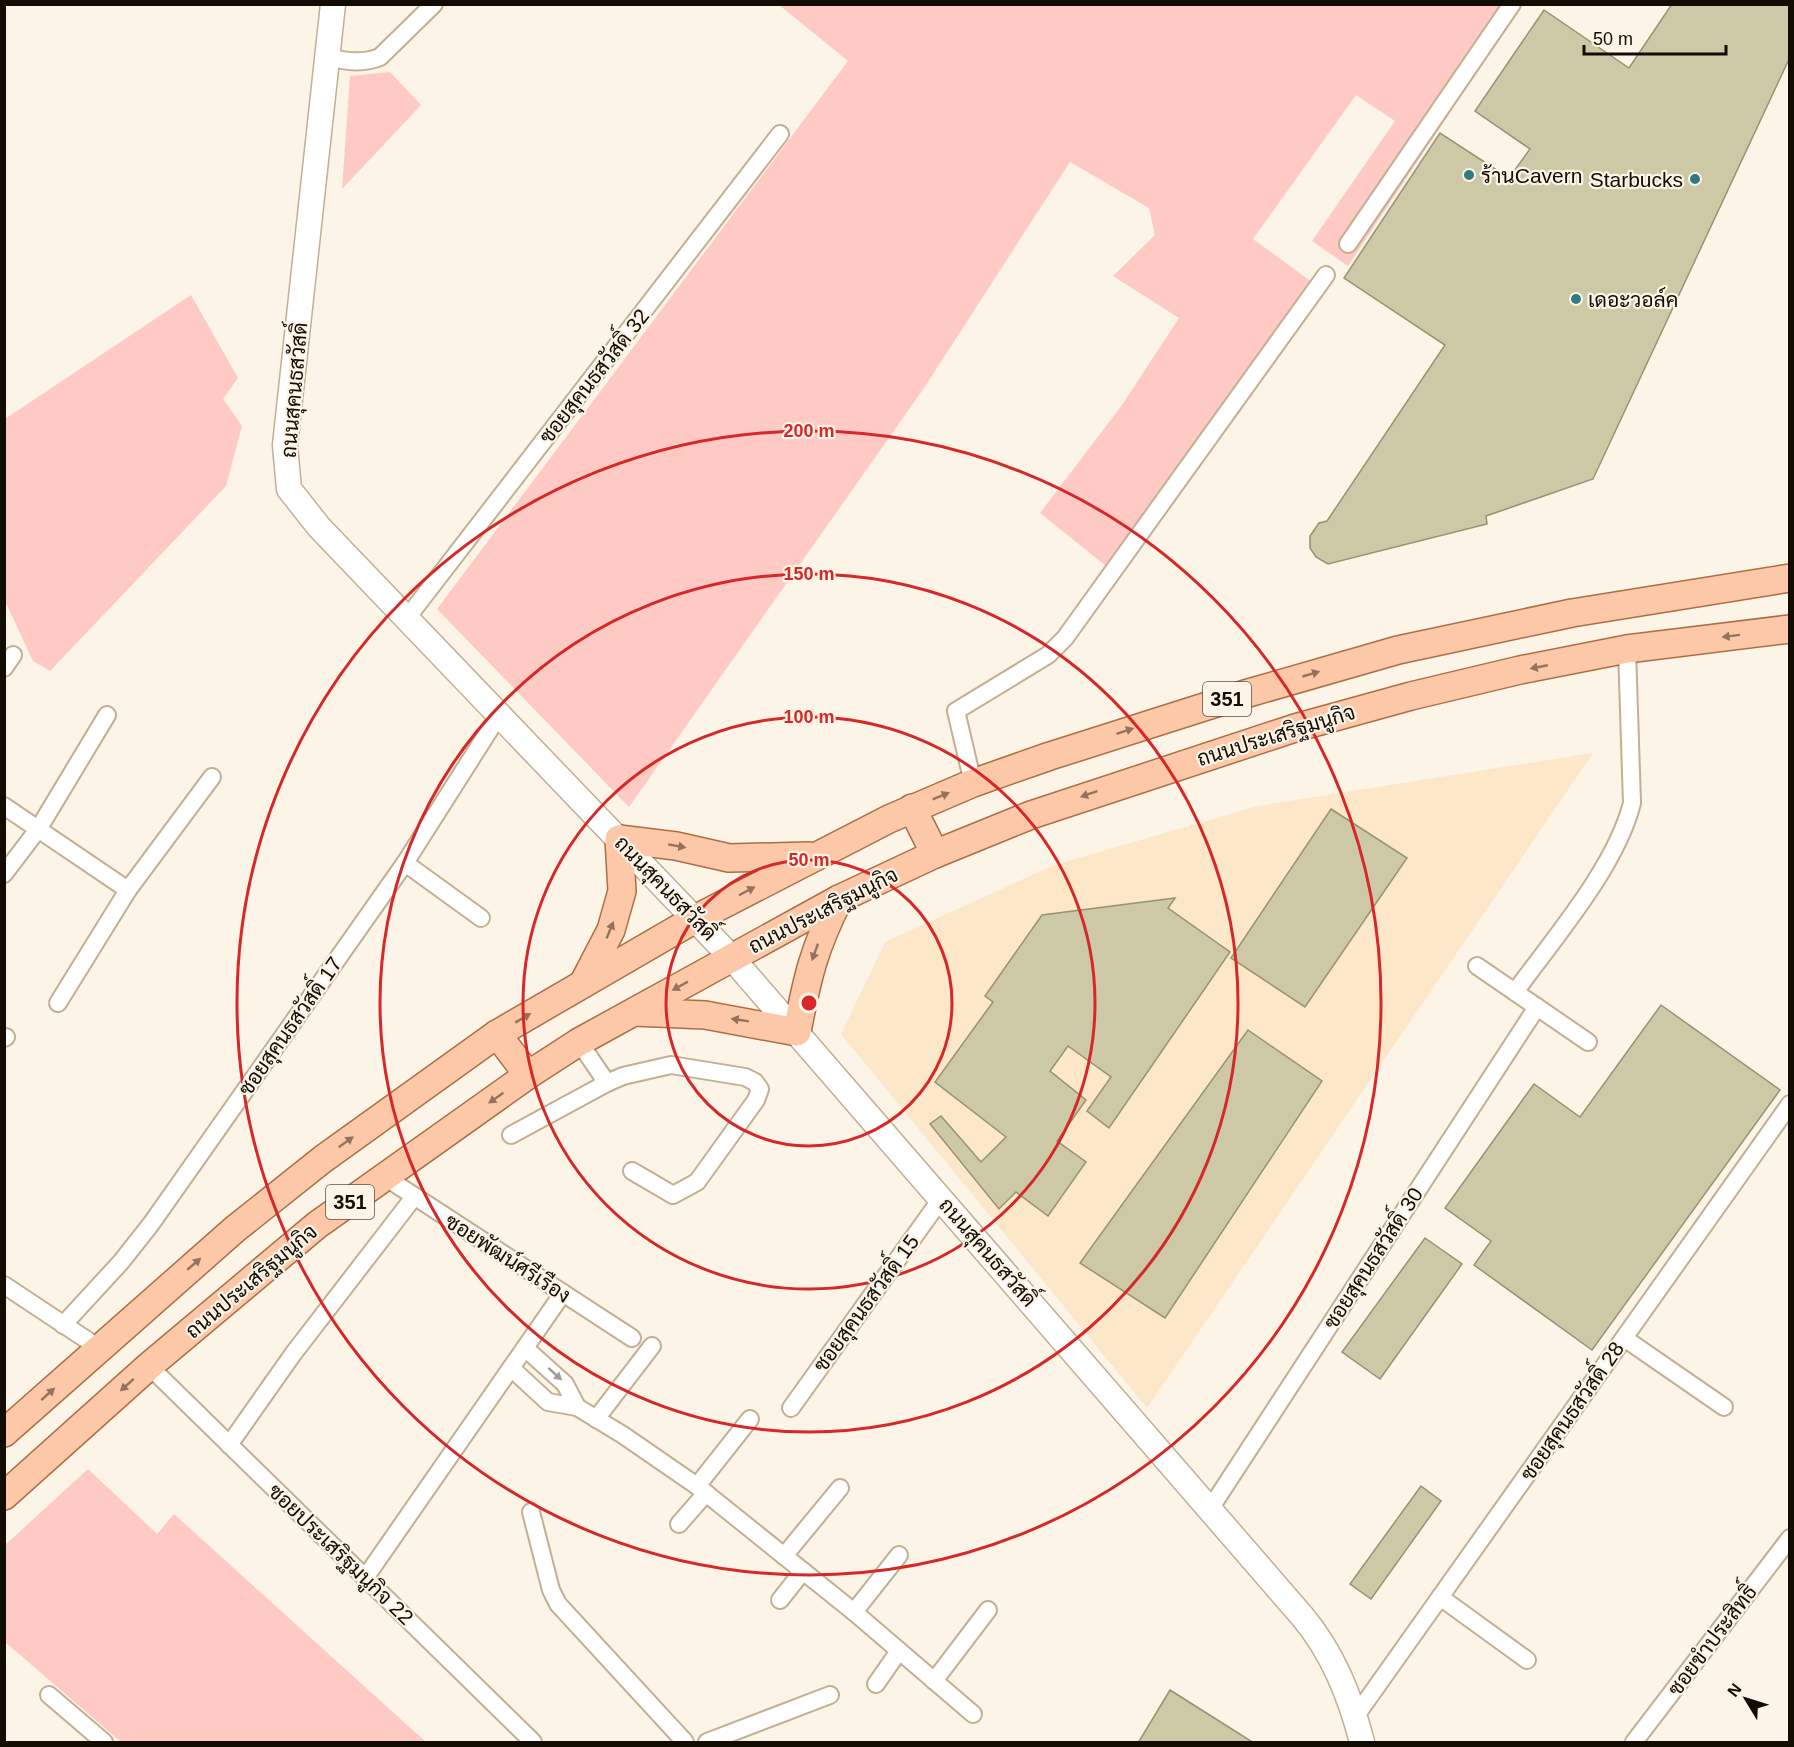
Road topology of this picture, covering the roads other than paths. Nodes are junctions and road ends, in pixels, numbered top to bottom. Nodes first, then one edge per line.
1 (333, 4) edge
2 (434, 4) edge
3 (1512, 4) edge
4 (329, 57) junction
5 (780, 134) dead end
6 (1348, 244) dead end
7 (1326, 275) dead end
8 (1790, 578) edge
9 (407, 618) junction
10 (1790, 629) edge
11 (1627, 650) junction
12 (107, 715) dead end
13 (499, 715) junction
14 (212, 777) dead end
15 (973, 783) junction
16 (4, 806) edge
17 (912, 808) junction
18 (39, 828) junction
19 (619, 839) junction
20 (934, 854) junction
21 (815, 855) junction
22 (405, 862) junction
23 (4, 874) edge
24 (128, 890) junction
25 (839, 899) junction
26 (481, 918) dead end
27 (695, 919) junction
28 (731, 957) junction
29 (1477, 966) dead end
30 (584, 982) junction
31 (1515, 992) junction
32 (58, 1003) dead end
33 (1537, 1007) junction
34 (633, 1012) junction
35 (797, 1032) junction
36 (497, 1034) junction
37 (579, 1042) junction
38 (1588, 1042) dead end
39 (528, 1075) junction
40 (607, 1083) junction
41 (1790, 1104) edge
42 (511, 1135) dead end
43 (632, 1172) dead end
44 (385, 1177) junction
45 (414, 1197) junction
46 (941, 1198) junction
47 (4, 1285) edge
48 (562, 1293) junction
49 (63, 1325) junction
50 (632, 1338) dead end
51 (1624, 1338) junction
52 (652, 1346) dead end
53 (99, 1348) junction
54 (525, 1348) junction
55 (149, 1366) junction
56 (511, 1368) junction
57 (577, 1407) junction
58 (1724, 1407) dead end
59 (791, 1408) dead end
60 (596, 1419) junction
61 (750, 1419) dead end
62 (4, 1433) edge
63 (229, 1445) junction
64 (840, 1488) dead end
65 (701, 1490) junction
66 (4, 1496) edge
67 (1210, 1509) junction
68 (531, 1512) dead end
69 (679, 1524) dead end
70 (1790, 1538) edge
71 (899, 1555) dead end
72 (784, 1556) junction
73 (803, 1571) junction
74 (365, 1578) junction
75 (1440, 1597) junction
76 (780, 1600) dead end
77 (988, 1610) dead end
78 (854, 1612) junction
79 (899, 1651) junction
80 (1527, 1660) dead end
81 (934, 1681) junction
82 (876, 1684) dead end
83 (49, 1695) dead end
84 (830, 1695) dead end
85 (974, 1714) dead end
86 (1355, 1718) junction
87 (104, 1743) edge
88 (533, 1743) edge
89 (685, 1743) edge
90 (707, 1743) edge
91 (1362, 1743) edge
92 (1634, 1743) edge

1 - 4 main road, ถนนสุคนธสวัสดิ์
2 - 4 street
3 - 6 street
4 - 9 main road, ถนนสุคนธสวัสดิ์
5 - 9 street, ซอยสุคนธสวัสดิ์ 32
7 - 15 street
15 -> 8 main road, 351
9 - 13 main road, ถนนสุคนธสวัสดิ์
10 -> 11 main road, ถนนประเสริฐมนูกิจ / 351
11 -> 20 main road, ถนนประเสริฐมนูกิจ / 351
11 - 31 street
12 - 18 street
13 - 19 main road, ถนนสุคนธสวัสดิ์
13 - 22 street, ซอยสุคนธสวัสดิ์ 17
14 - 24 street
17 -> 15 main road, 351
16 - 18 street
17 - 20 main road
17 - 21 main road, 351
18 - 23 street
18 - 24 street
19 -> 21 main road
19 - 27 main road, ถนนสุคนธสวัสดิ์
30 -> 19 main road
20 - 25 main road, ถนนประเสริฐมนูกิจ / 351
27 -> 21 main road, 351
22 - 26 street
22 - 49 street, ซอยสุคนธสวัสดิ์ 17
24 - 32 street
25 - 28 main road, ถนนประเสริฐมนูกิจ / 351
25 -> 35 main road
27 - 28 main road, ถนนสุคนธสวัสดิ์
27 - 30 main road, 351
28 -> 34 main road, ถนนประเสริฐมนูกิจ / 351
28 - 35 main road, ถนนสุคนธสวัสดิ์
29 - 31 street
36 -> 30 main road, 351
31 - 33 street
33 - 38 street
33 - 67 street, ซอยสุคนธสวัสดิ์ 30
35 -> 34 main road
34 - 37 main road, ถนนประเสริฐมนูกิจ / 351
35 - 46 main road, ถนนสุคนธสวัสดิ์
36 - 39 main road
53 -> 36 main road, 351
37 - 39 main road, ถนนประเสริฐมนูกิจ / 351
37 - 40 street
39 -> 44 main road, ถนนประเสริฐมนูกิจ / 351
40 - 42 street
40 - 43 street
41 - 51 street, ซอยสุคนธสวัสดิ์ 28
44 - 45 street, ซอยพัฒน์ศรีเรือง
44 - 55 main road, ถนนประเสริฐมนูกิจ / 351
45 - 48 street, ซอยพัฒน์ศรีเรือง
45 - 63 street
46 - 59 street, ซอยสุคนธสวัสดิ์ 15
46 - 67 main road, ถนนสุคนธสวัสดิ์
47 - 49 street
48 - 50 street, ซอยพัฒน์ศรีเรือง
48 - 54 street
49 - 53 street
51 - 58 street
51 - 75 street, ซอยสุคนธสวัสดิ์ 28
52 - 60 street
62 -> 53 main road, 351
54 - 56 street
54 -> 57 street
55 - 63 street, ซอยประเสริฐมนูกิจ 22
55 -> 66 main road, ถนนประเสริฐมนูกิจ / 351
56 - 57 street
56 - 74 street
57 - 60 street
60 - 65 street
61 - 65 street
63 - 74 street, ซอยประเสริฐมนูกิจ 22
64 - 72 street
65 - 69 street
65 - 72 street
67 - 86 main road, ถนนสุคนธสวัสดิ์
68 - 89 street
70 - 92 street, ซอยขำประสิทธิ์
71 - 78 street
72 - 73 street
73 - 76 street
73 - 78 street
74 - 88 street, ซอยประเสริฐมนูกิจ 22
75 - 80 street
75 - 86 street, ซอยสุคนธสวัสดิ์ 28
77 - 81 street
78 - 79 street
79 - 81 street
79 - 82 street
81 - 85 street
83 - 87 street
84 - 90 street
86 - 91 main road, ถนนสุคนธสวัสดิ์

